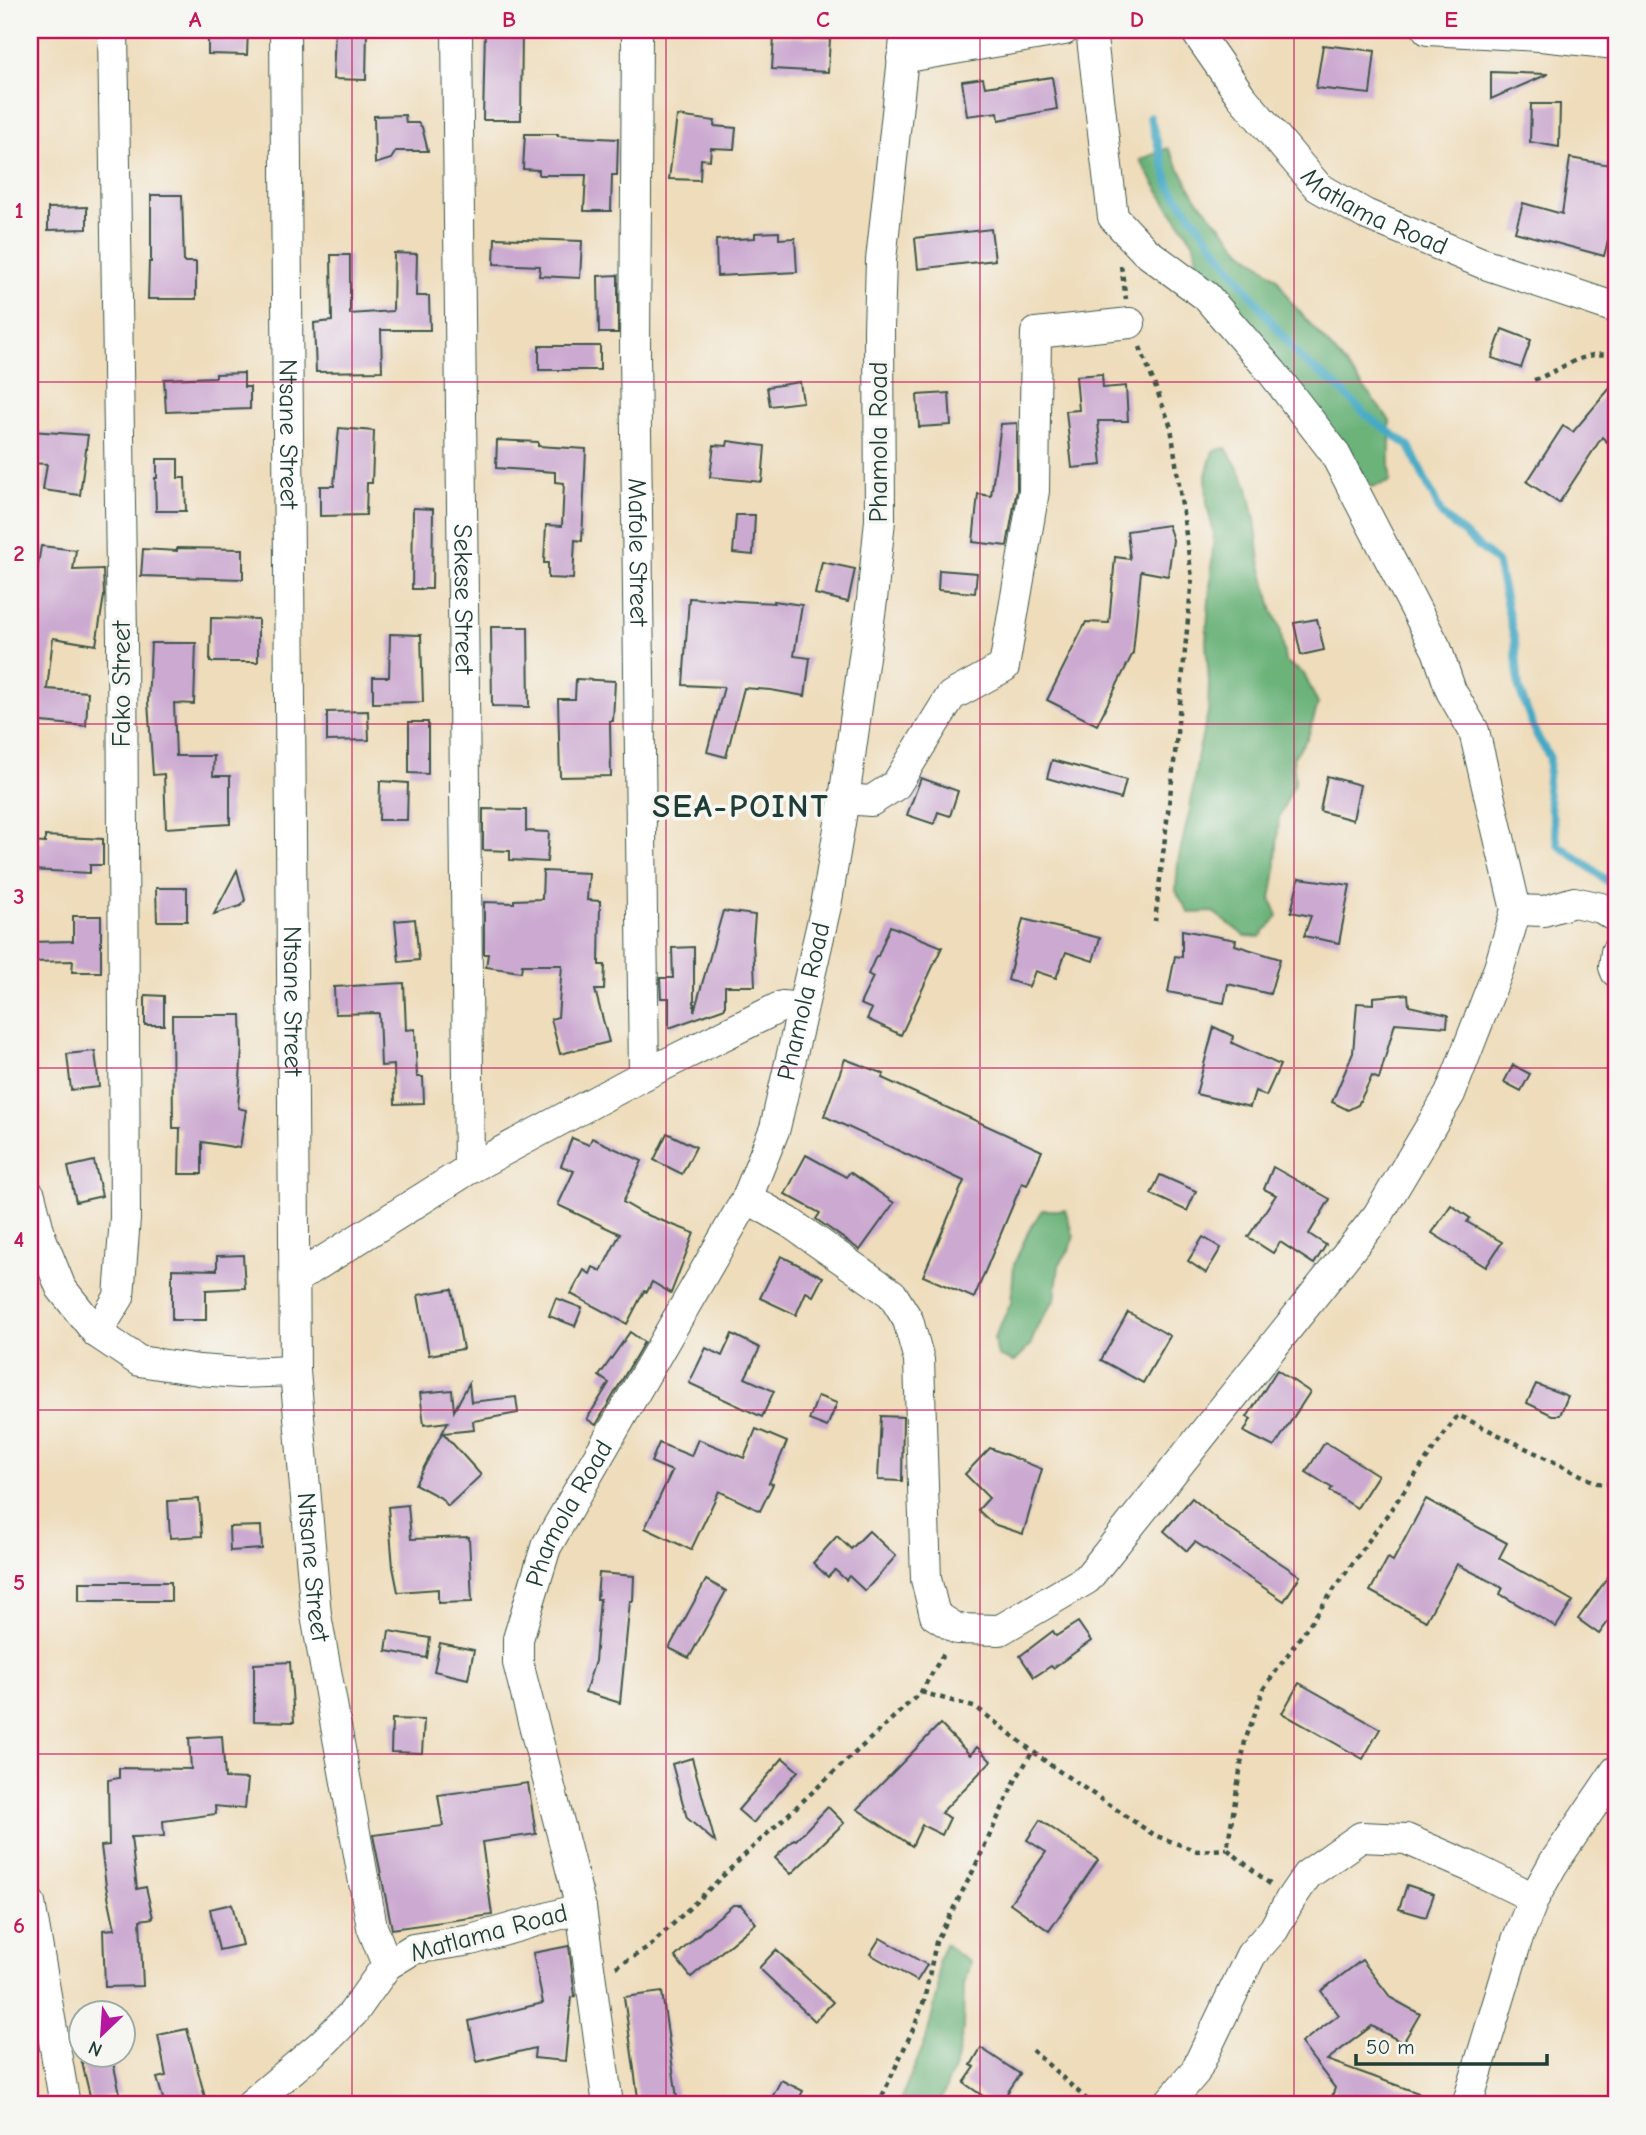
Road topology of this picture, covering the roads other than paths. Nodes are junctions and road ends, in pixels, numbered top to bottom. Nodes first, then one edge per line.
1 (113, 30) edge
2 (285, 30) edge
3 (457, 30) edge
4 (637, 30) edge
5 (1064, 30) edge
6 (1091, 30) edge
7 (1195, 30) edge
8 (1428, 30) edge
9 (1543, 33) edge
10 (904, 44) edge
11 (1616, 44) edge
12 (1616, 308) edge
13 (1130, 323) road end
14 (845, 799) junction
15 (1516, 910) junction
16 (1616, 917) edge
17 (1616, 952) edge
18 (1616, 972) edge
19 (802, 1008) junction
20 (644, 1074) junction
21 (468, 1169) junction
22 (30, 1195) edge
23 (747, 1198) junction
24 (295, 1279) junction
25 (97, 1333) junction
26 (295, 1371) junction
27 (1616, 1771) edge
28 (1534, 1898) junction
29 (30, 1903) edge
30 (581, 1908) junction
31 (387, 1965) junction
32 (65, 2105) edge
33 (250, 2105) edge
34 (608, 2105) edge
35 (1167, 2105) edge
36 (1467, 2105) edge

1 - 25 street, Fako Street
2 - 24 street, Ntsane Street
3 - 21 street, Sekese Street
4 - 20 street, Mafole Street
5 - 10 street
6 - 15 street
7 - 12 street, Matlama Road
8 - 9 street
9 - 11 street
10 - 14 street, Phamola Road
13 - 14 street
14 - 19 street, Phamola Road
15 - 16 street
15 - 23 street
17 - 18 street
19 - 20 street
19 - 23 street, Phamola Road
20 - 21 street
21 - 24 street
22 - 25 street
23 - 30 street, Phamola Road
24 - 26 street, Ntsane Street
25 - 26 street
26 - 31 street, Ntsane Street
27 - 28 street
28 - 35 street
28 - 36 street
29 - 32 street
30 - 31 street, Matlama Road
30 - 34 street, Phamola Road
31 - 33 street, Matlama Road

